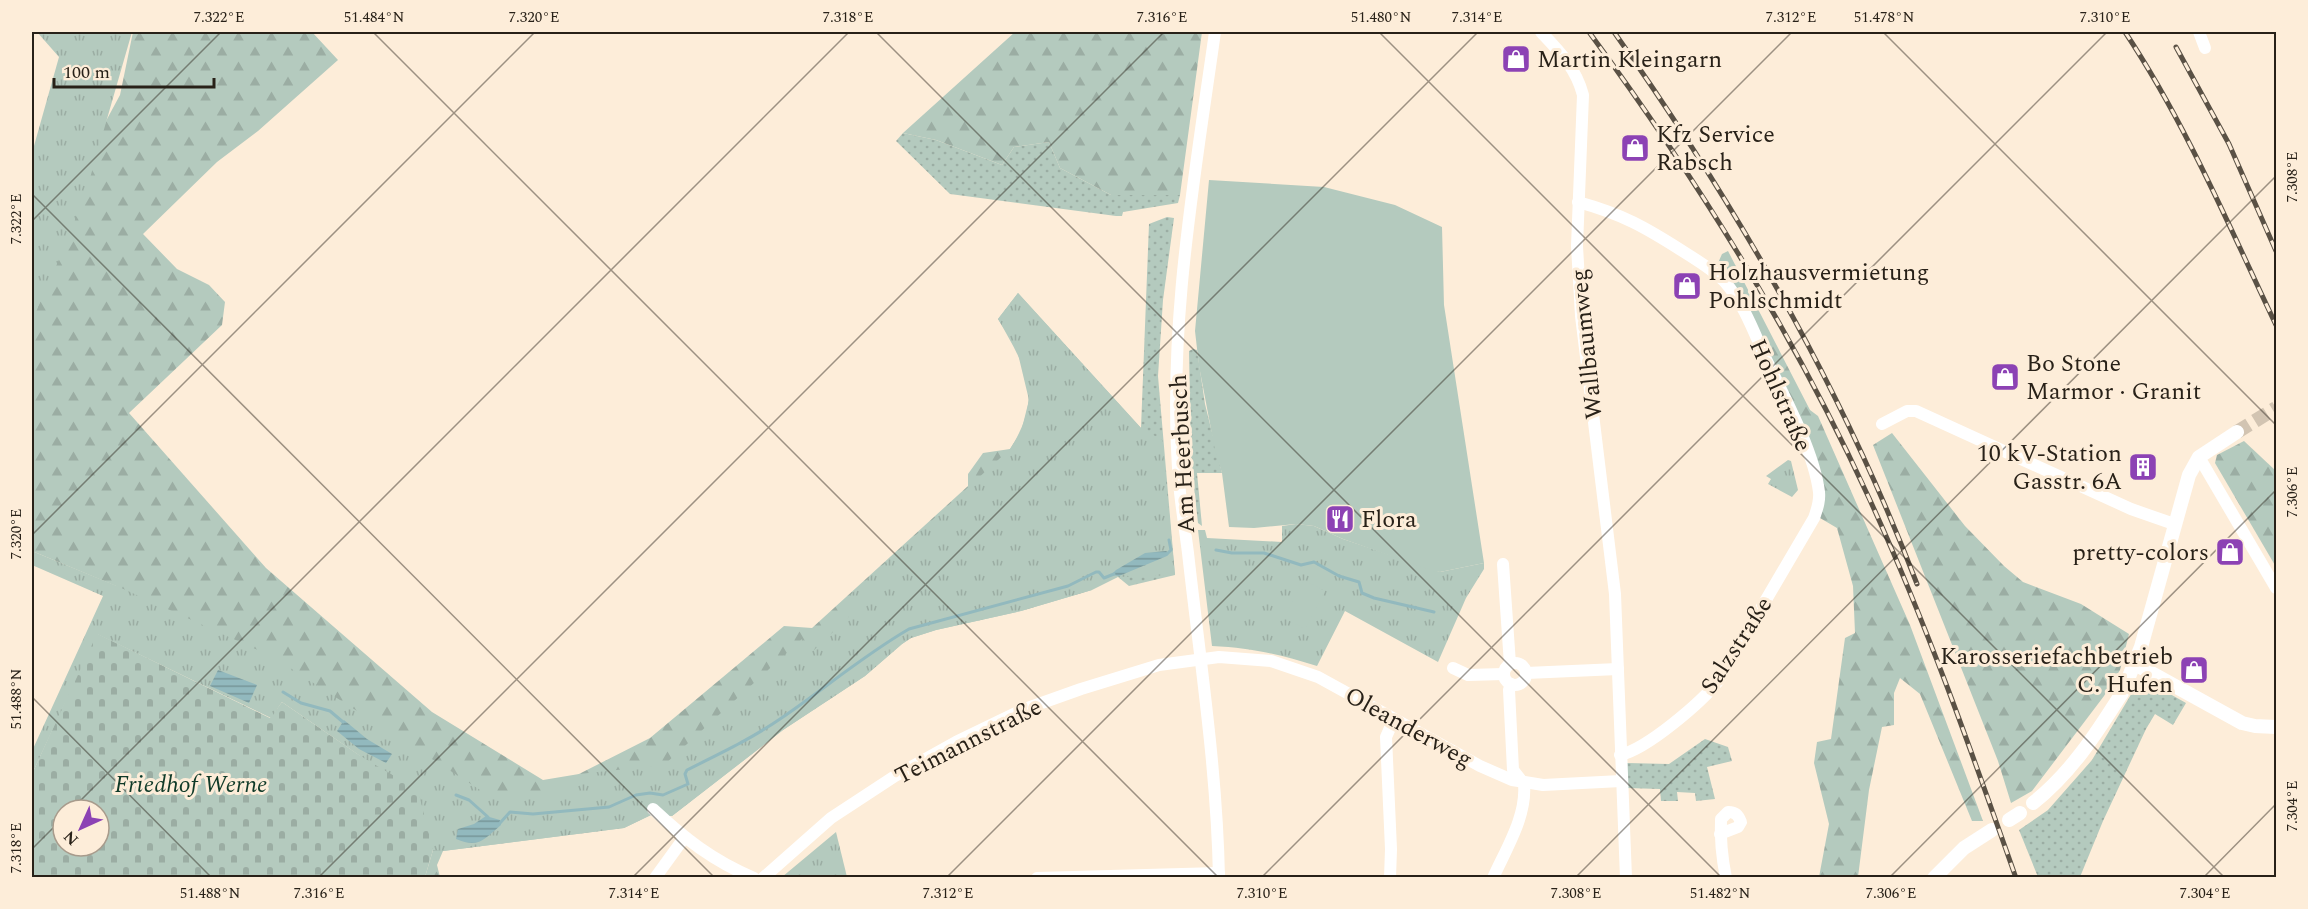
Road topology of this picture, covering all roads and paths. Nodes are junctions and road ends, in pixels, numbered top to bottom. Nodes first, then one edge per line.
1 (1215, 32) edge
2 (1541, 32) edge
3 (2199, 32) edge
4 (2205, 48) dead end
5 (1578, 202) junction
6 (1882, 424) dead end
7 (2237, 432) tunnel mouth
8 (2199, 457) junction
9 (1819, 504) joint
10 (2174, 524) junction
11 (1503, 564) dead end
12 (2277, 588) edge
13 (1200, 660) junction
14 (2135, 664) junction
15 (1453, 668) dead end
16 (1618, 669) junction
17 (1526, 673) junction
18 (1508, 674) junction
19 (1394, 719) junction
20 (2277, 727) edge
21 (1620, 755) junction
22 (1621, 781) junction
23 (1524, 784) junction
24 (2033, 803) dead end
25 (653, 808) dead end
26 (1992, 830) dead end
27 (1720, 834) dead end
28 (684, 838) junction
29 (1219, 875) edge
30 (655, 878) edge
31 (754, 878) edge
32 (763, 878) edge
33 (1037, 878) edge
34 (1390, 878) edge
35 (1493, 878) edge
36 (1626, 878) edge
37 (1726, 878) edge
38 (1934, 878) edge

1 - 13 street, Am Heerbusch
2 - 5 street, Wallbaumweg
3 - 4 street
5 - 9 street, Hohlstraße
5 - 16 street, Wallbaumweg
6 - 10 street
7 - 8 street
8 - 10 street
8 - 12 street
9 - 21 street, Salzstraße
10 - 14 street
11 - 18 street
13 - 19 street, Oleanderweg
13 - 29 street, Am Heerbusch
13 - 32 street, Teimannstraße
14 - 20 street
14 - 24 street
15 - 18 street
16 - 17 street
16 - 21 street, Wallbaumweg
17 - 18 street
17 - 18 street
18 - 23 street
19 - 23 street, Oleanderweg
19 - 34 street
21 - 22 street, Wallbaumweg
22 - 23 street, Oleanderweg
22 - 36 street, Wallbaumweg
23 - 35 street
25 - 28 street
26 - 38 street
27 - 37 street
28 - 30 street
28 - 31 street
29 - 33 street

